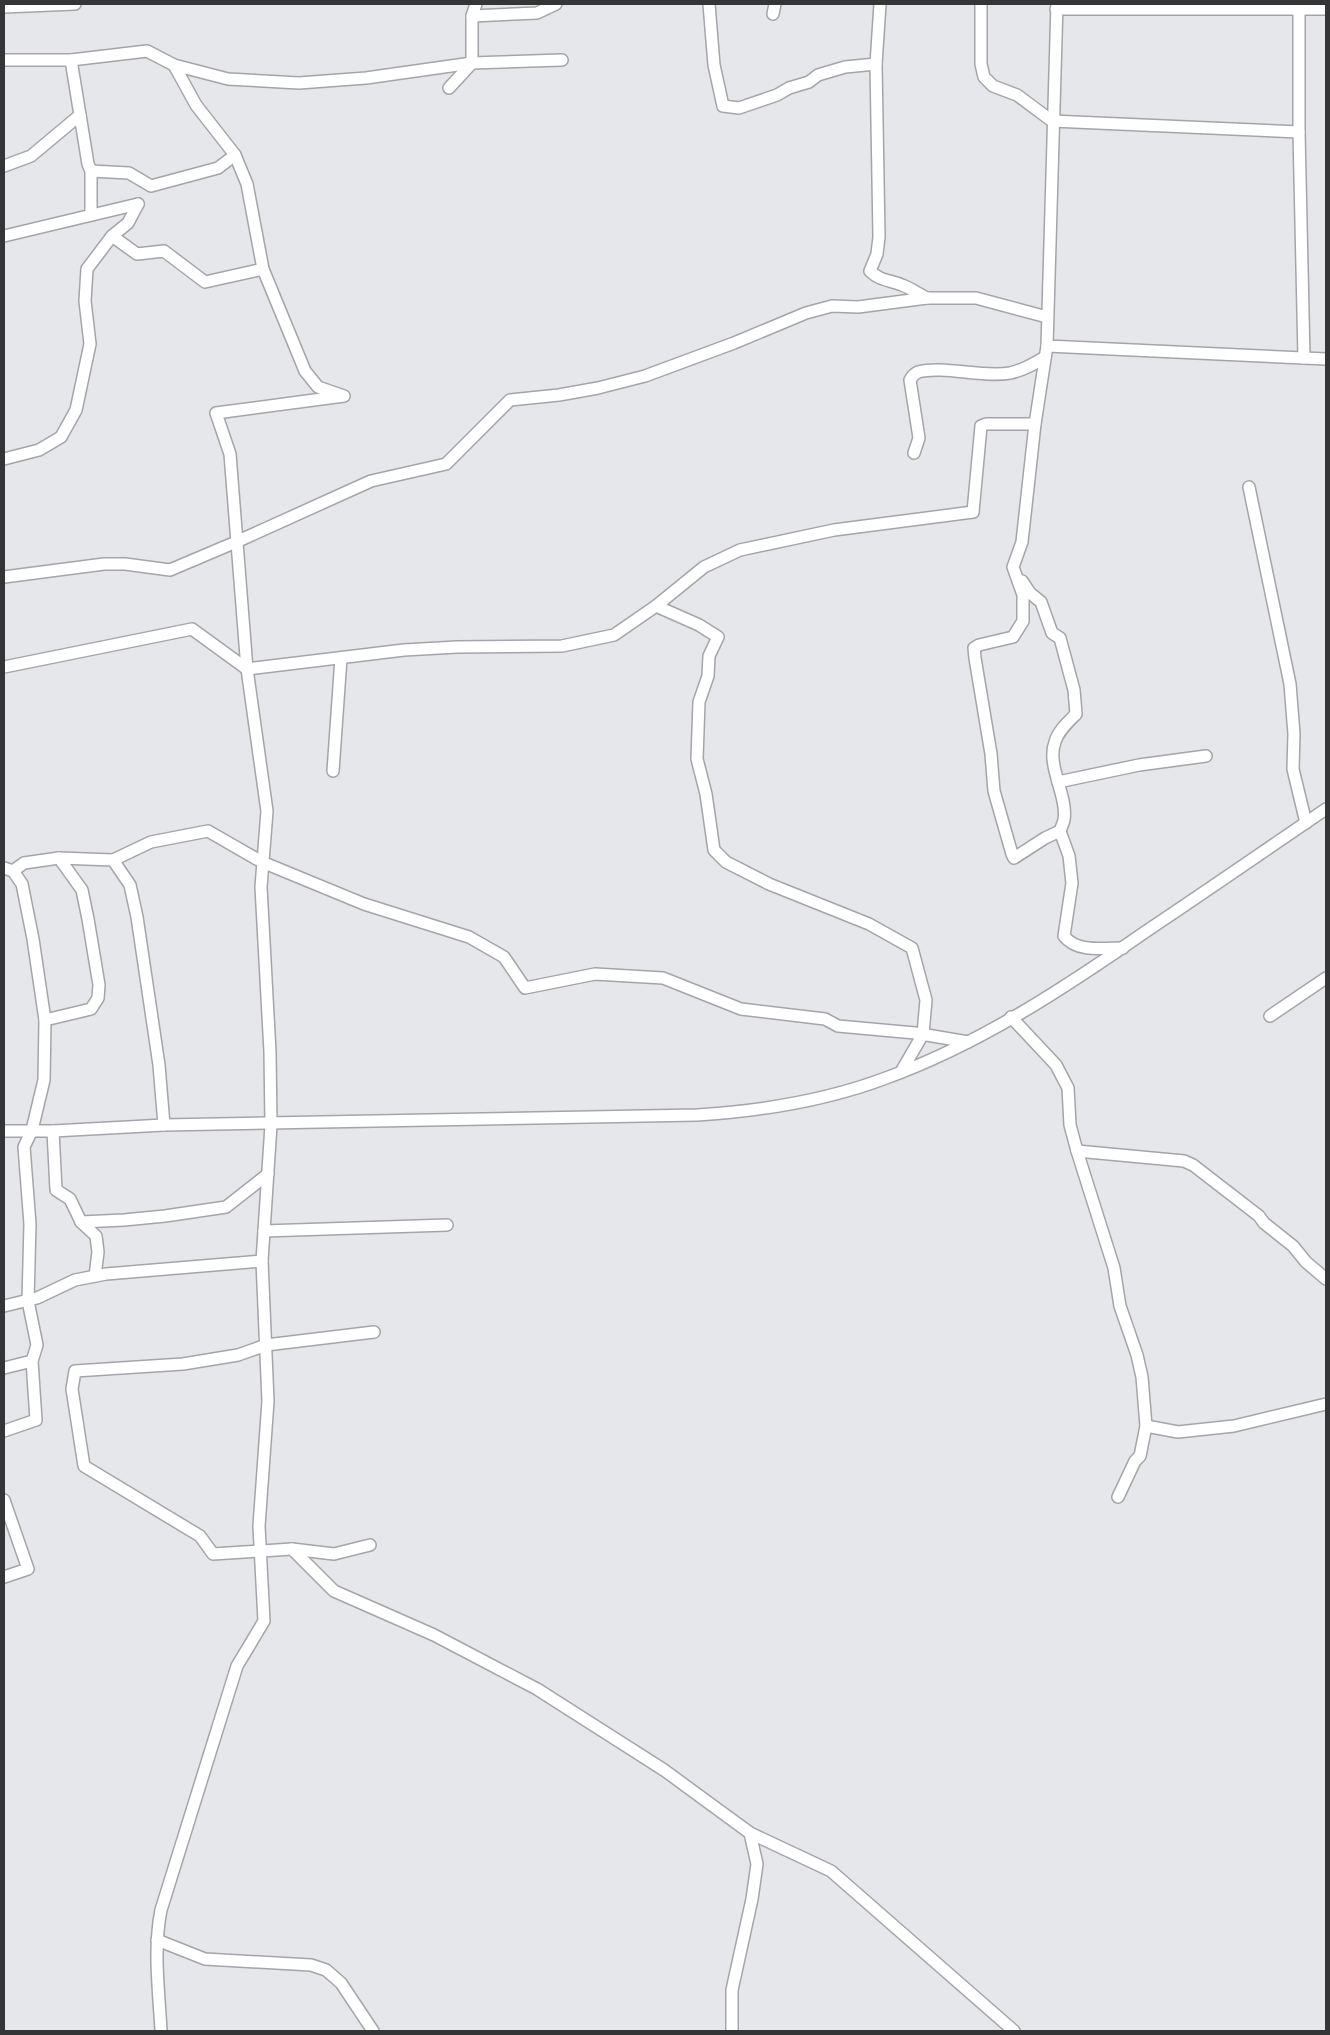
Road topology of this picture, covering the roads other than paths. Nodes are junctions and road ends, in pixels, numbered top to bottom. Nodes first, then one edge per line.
1 (76, 4) edge
2 (476, 4) edge
3 (556, 4) edge
4 (710, 4) edge
5 (880, 4) edge
6 (981, 4) edge
7 (1056, 6) edge
8 (1301, 6) edge
9 (4, 7) edge
10 (1326, 9) edge
11 (472, 16) junction
12 (4, 60) edge
13 (71, 60) junction
14 (562, 60) dead end
15 (472, 63) junction
16 (876, 64) junction
17 (174, 65) junction
18 (449, 88) dead end
19 (80, 114) junction
20 (1052, 122) junction
21 (1299, 132) junction
22 (235, 155) junction
23 (4, 166) edge
24 (90, 171) junction
25 (91, 215) junction
26 (4, 236) edge
27 (112, 236) junction
28 (263, 268) junction
29 (927, 298) junction
30 (1047, 317) junction
31 (1046, 351) junction
32 (1304, 358) junction
33 (1326, 358) edge
34 (1035, 424) junction
35 (914, 453) dead end
36 (4, 460) edge
37 (1249, 487) dead end
38 (236, 542) junction
39 (1014, 567) junction
40 (4, 577) edge
41 (656, 606) junction
42 (341, 658) junction
43 (4, 667) edge
44 (247, 669) junction
45 (1206, 756) dead end
46 (333, 771) dead end
47 (1058, 782) junction
48 (1326, 809) edge
49 (1306, 823) junction
50 (1060, 831) junction
51 (59, 858) junction
52 (113, 860) junction
53 (262, 862) junction
54 (8, 870) edge
55 (1123, 948) junction
56 (1326, 978) edge
57 (1270, 1016) dead end
58 (1011, 1017) junction
59 (45, 1020) junction
60 (923, 1034) junction
61 (968, 1042) junction
62 (901, 1072) junction
63 (164, 1125) junction
64 (272, 1125) junction
65 (4, 1130) edge
66 (32, 1130) junction
67 (53, 1130) junction
68 (1077, 1151) junction
69 (268, 1174) junction
70 (81, 1222) junction
71 (447, 1225) dead end
72 (264, 1231) junction
73 (262, 1262) junction
74 (94, 1276) junction
75 (1326, 1279) edge
76 (28, 1301) junction
77 (4, 1306) edge
78 (374, 1332) dead end
79 (266, 1345) junction
80 (32, 1361) junction
81 (4, 1368) edge
82 (1326, 1404) edge
83 (1146, 1426) junction
84 (4, 1431) edge
85 (1118, 1496) dead end
86 (4, 1500) edge
87 (370, 1545) dead end
88 (292, 1549) junction
89 (261, 1551) junction
90 (4, 1577) edge
91 (750, 1833) junction
92 (156, 1940) junction
93 (161, 2031) edge
94 (373, 2031) edge
95 (732, 2031) edge
96 (1014, 2031) edge

1 - 9 street
2 - 11 street
3 - 11 street
4 - 16 street
5 - 16 street
6 - 20 street
7 - 8 street
7 - 20 street
8 - 10 street
8 - 21 street
11 - 15 street
12 - 13 street
13 - 17 street
13 - 19 street
14 - 15 street
15 - 17 street
15 - 18 street
16 - 29 street
17 - 22 street
19 - 23 street
19 - 24 street
20 - 21 street
20 - 30 street
21 - 32 street
22 - 24 street
22 - 28 street
24 - 25 street
25 - 26 street
25 - 27 street
27 - 28 street
27 - 36 street
28 - 38 street
29 - 30 street
29 - 38 street
30 - 31 street
31 - 32 street
31 - 34 street
31 - 35 street
32 - 33 street
34 - 39 street
34 - 41 street
37 - 49 street
38 - 40 street
38 - 44 street
39 - 47 street
39 - 50 street
41 - 42 street
41 - 60 street
42 - 44 street
42 - 46 street
43 - 44 street
44 - 53 street
45 - 47 street
47 - 50 street
48 - 49 street
49 - 55 street
50 - 55 street
51 - 52 street
51 - 54 street
51 - 59 street
52 - 53 street
52 - 63 street
53 - 60 street
53 - 64 street
54 - 59 street
55 - 58 street
56 - 57 street
58 - 61 street
58 - 68 street
59 - 66 street
60 - 61 street
60 - 62 street
61 - 62 street
62 - 64 street
63 - 64 street
63 - 67 street
64 - 69 street
65 - 66 street
66 - 67 street
66 - 76 street
67 - 70 street
68 - 75 street
68 - 83 street
69 - 70 street
69 - 72 street
70 - 74 street
71 - 72 street
72 - 73 street
73 - 74 street
73 - 79 street
74 - 76 street
76 - 77 street
76 - 80 street
78 - 79 street
79 - 89 street
79 - 89 street
80 - 81 street
80 - 84 street
82 - 83 street
83 - 85 street
86 - 90 street
87 - 88 street
88 - 89 street
88 - 91 street
89 - 92 street
91 - 95 street
91 - 96 street
92 - 93 street
92 - 94 street

